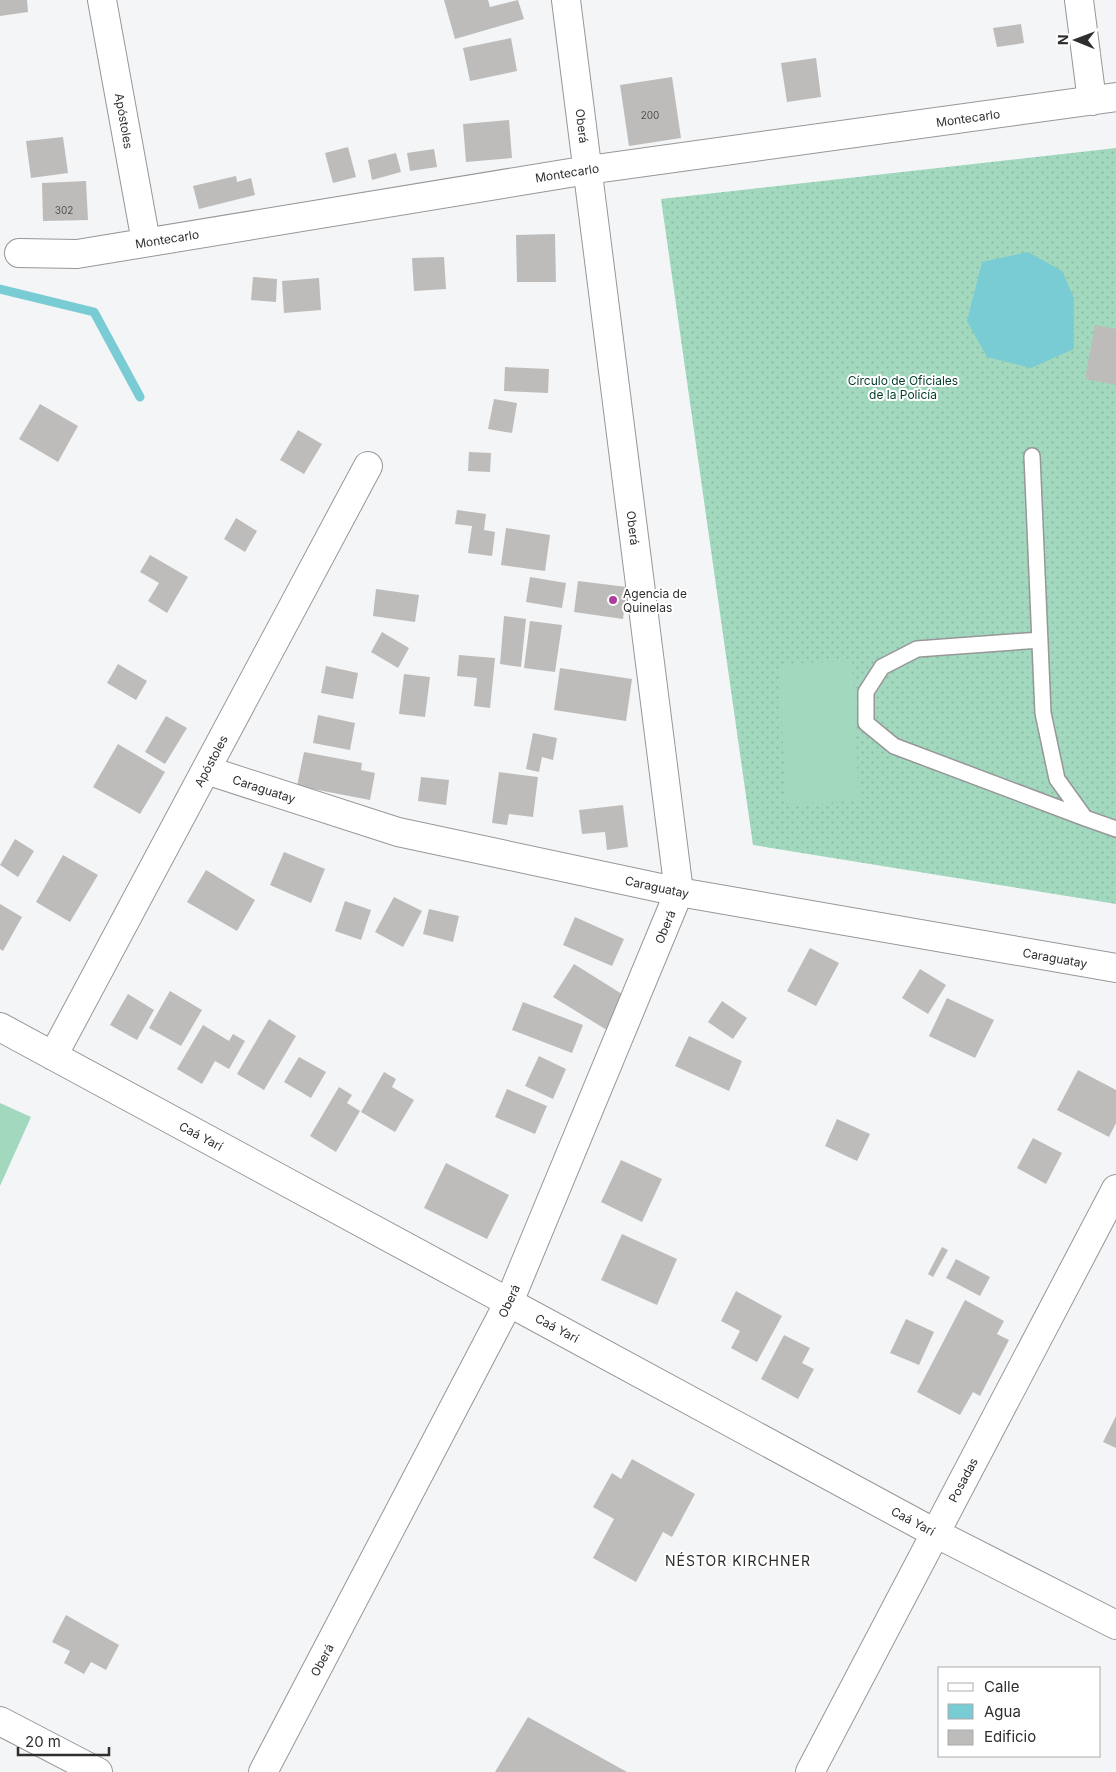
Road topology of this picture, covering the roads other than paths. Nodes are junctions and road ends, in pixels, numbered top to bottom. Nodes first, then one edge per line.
1 (102, 0) edge
2 (566, 0) edge
3 (1079, 0) edge
4 (1104, 99) edge
5 (588, 170) junction
6 (146, 242) junction
7 (19, 253) dead end
8 (1032, 456) dead end
9 (368, 466) dead end
10 (1040, 640) junction
11 (206, 770) junction
12 (1085, 818) junction
13 (1116, 829) edge
14 (679, 892) junction
15 (1116, 968) edge
16 (0, 1027) edge
17 (53, 1056) junction
18 (1116, 1189) edge
19 (509, 1302) junction
20 (936, 1533) junction
21 (1116, 1625) edge
22 (0, 1721) edge
23 (98, 1772) edge
24 (263, 1772) edge
25 (810, 1772) edge

1 - 6 street, Apóstoles
2 - 5 street, Oberá
3 - 4 street
4 - 5 street, Montecarlo
5 - 6 street, Montecarlo
5 - 14 street, Oberá
6 - 7 street, Montecarlo
8 - 10 lane
9 - 11 street, Apóstoles
10 - 12 lane
10 - 12 lane
11 - 14 street, Caraguatay
11 - 17 street, Apóstoles
12 - 13 lane
14 - 15 street, Caraguatay
14 - 19 street, Oberá
16 - 17 street, Caá Yarí
17 - 19 street, Caá Yarí
18 - 20 street, Posadas
19 - 20 street, Caá Yarí
19 - 24 street, Oberá
20 - 21 street, Caá Yarí
20 - 25 street, Posadas
22 - 23 street

